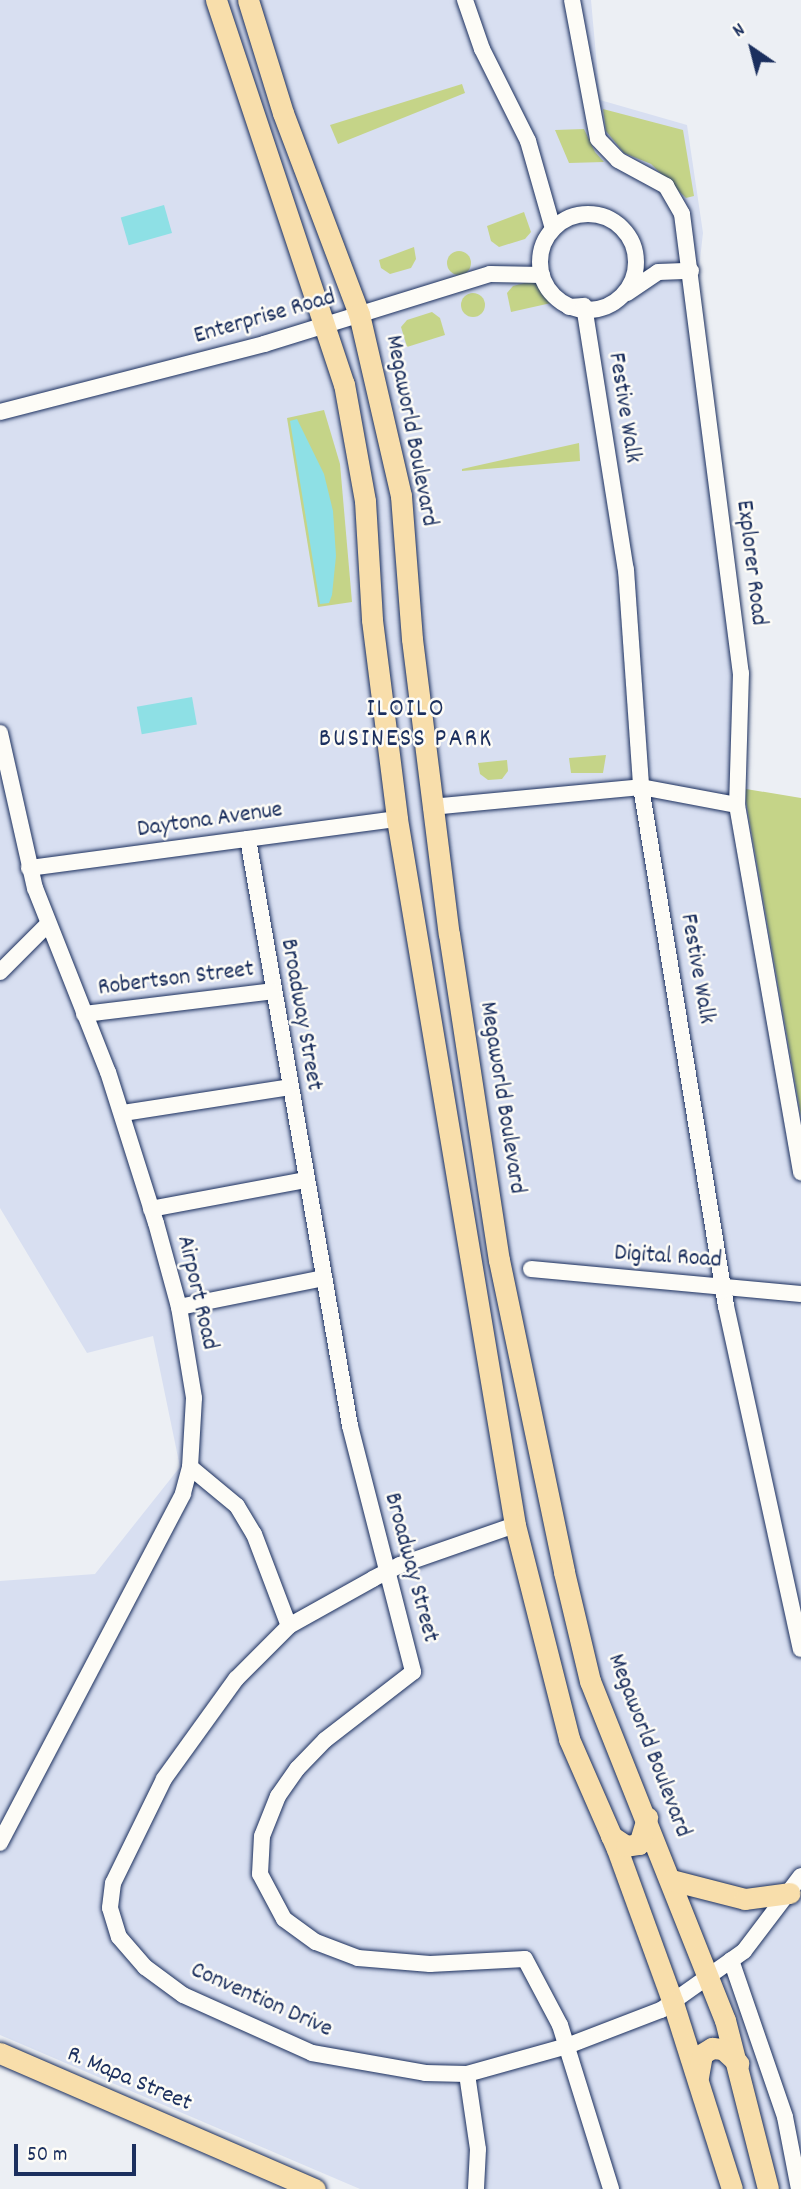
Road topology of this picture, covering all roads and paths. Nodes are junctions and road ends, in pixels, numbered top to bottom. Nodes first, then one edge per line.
1 (216, 0) edge
2 (248, 0) edge
3 (465, 0) edge
4 (572, 0) edge
5 (553, 229) junction
6 (328, 234) junction
7 (299, 247) junction
8 (691, 271) junction
9 (542, 275) junction
10 (626, 294) junction
11 (569, 307) junction
12 (359, 314) junction
13 (327, 324) junction
14 (374, 377) junction
15 (344, 384) junction
16 (0, 412) edge
17 (0, 733) edge
18 (641, 787) junction
19 (737, 805) junction
20 (431, 807) junction
21 (397, 819) junction
22 (248, 839) junction
23 (29, 868) junction
24 (48, 924) junction
25 (0, 972) edge
26 (273, 991) junction
27 (84, 1014) junction
28 (290, 1087) junction
29 (123, 1113) junction
30 (801, 1172) edge
31 (306, 1180) junction
32 (152, 1209) junction
33 (531, 1269) dead end
34 (324, 1278) junction
35 (724, 1285) junction
36 (801, 1294) edge
37 (178, 1307) junction
38 (190, 1467) junction
39 (515, 1525) junction
40 (386, 1572) junction
41 (289, 1626) junction
42 (801, 1649) edge
43 (647, 1817) junction
44 (611, 1836) junction
45 (0, 1843) edge
46 (671, 1880) junction
47 (796, 1885) edge
48 (731, 1960) junction
49 (711, 1978) junction
50 (673, 2003) junction
51 (567, 2046) junction
52 (0, 2053) edge
53 (738, 2063) junction
54 (467, 2074) junction
55 (698, 2079) junction
56 (315, 2189) edge
57 (476, 2189) edge
58 (611, 2189) edge
59 (732, 2189) edge
60 (768, 2189) edge
61 (799, 2189) edge

1 - 7 main road
2 - 6 main road, Megaworld Boulevard
3 - 5 street
4 - 8 street, Explorer Road
5 - 9 street
5 - 10 street
6 - 7 main road
6 - 12 main road, Megaworld Boulevard
7 - 13 main road
8 - 10 street
8 - 19 street, Explorer Road
9 - 11 street
9 - 12 street, Enterprise Road
10 - 11 street
11 - 18 street, Festive Walk
12 - 13 street, Enterprise Road
12 - 14 main road, Megaworld Boulevard
13 - 15 main road
13 - 16 street, Enterprise Road
14 - 15 main road
14 - 20 main road, Megaworld Boulevard
15 - 21 main road
17 - 23 street, Airport Road
18 - 19 street
18 - 20 street
18 - 35 street, Festive Walk
19 - 30 street, Explorer Road
20 - 43 main road, Megaworld Boulevard
21 - 22 street, Daytona Avenue
21 - 39 main road
22 - 23 street, Daytona Avenue
22 - 26 street, Broadway Street
23 - 24 street, Airport Road
24 - 25 street
24 - 27 street, Airport Road
26 - 27 street, Robertson Street
26 - 28 street, Broadway Street
27 - 29 street, Airport Road
28 - 29 street
28 - 31 street, Broadway Street
29 - 32 street, Airport Road
31 - 32 street
31 - 34 street, Broadway Street
32 - 37 street, Airport Road
33 - 35 street, Digital Road
34 - 37 street
34 - 40 street, Broadway Street
35 - 36 street, Digital Road
35 - 42 street, Festive Walk
37 - 38 street, Airport Road
38 - 41 street
38 - 45 street, Airport Road
39 - 40 street, Convention Drive
39 - 44 main road
40 - 41 street, Convention Drive
40 - 51 street, Broadway Street
41 - 54 street, Convention Drive
43 - 44 main road
43 - 46 main road, Megaworld Boulevard
44 - 50 main road
46 - 47 main road
46 - 49 main road, Megaworld Boulevard
47 - 48 street
48 - 49 street
48 - 61 street
49 - 50 street, Convention Drive
49 - 53 main road, Megaworld Boulevard
50 - 51 street, Convention Drive
50 - 55 main road
51 - 54 street, Convention Drive
51 - 58 street, Broadway Street
52 - 56 main road, R. Mapa Street
53 - 55 main road
53 - 60 main road, Megaworld Boulevard
54 - 57 street
55 - 59 main road

